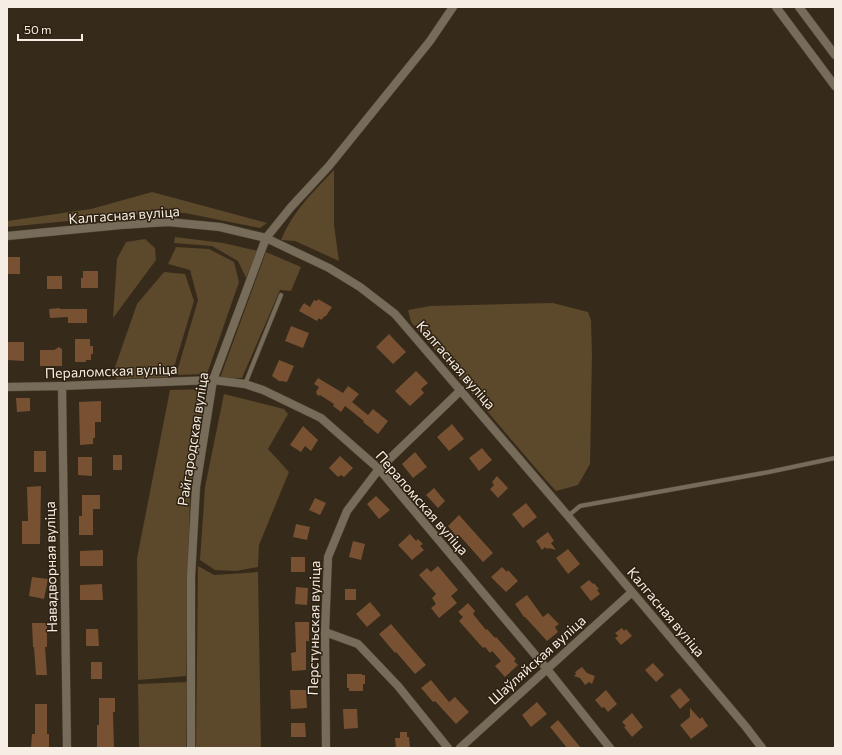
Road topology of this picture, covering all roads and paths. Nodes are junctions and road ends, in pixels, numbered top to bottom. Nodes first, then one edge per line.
1 (452, 7) edge
2 (776, 7) edge
3 (798, 7) edge
4 (835, 55) edge
5 (835, 86) edge
6 (7, 236) edge
7 (266, 238) junction
8 (281, 295) dead end
9 (213, 380) junction
10 (245, 384) junction
11 (62, 386) junction
12 (7, 387) edge
13 (460, 390) junction
14 (835, 458) edge
15 (379, 469) junction
16 (568, 516) junction
17 (632, 592) junction
18 (326, 632) junction
19 (547, 668) junction
20 (67, 748) edge
21 (190, 748) edge
22 (326, 748) edge
23 (448, 748) edge
24 (460, 748) edge
25 (610, 748) edge
26 (762, 748) edge

1 - 7 street
2 - 5 street
3 - 4 street
6 - 7 street, Калгасная вуліца
7 - 9 street, Райгародская вуліца
7 - 13 street, Калгасная вуліца
8 - 10 lane
9 - 10 street, Пераломская вуліца
9 - 11 street, Пераломская вуліца
9 - 21 street, Райгародская вуліца
10 - 15 street, Пераломская вуліца
11 - 12 street, Пераломская вуліца
11 - 20 street, Навадворная вуліца
13 - 15 street, Перстуньская вуліца
13 - 16 street, Калгасная вуліца
14 - 16 lane
15 - 18 street, Перстуньская вуліца
15 - 19 street, Пераломская вуліца
16 - 17 street, Калгасная вуліца
17 - 19 street, Шаўляйская вуліца
17 - 26 street, Калгасная вуліца
18 - 22 street, Перстуньская вуліца
18 - 23 street
19 - 24 street, Шаўляйская вуліца
19 - 25 street, Пераломская вуліца

